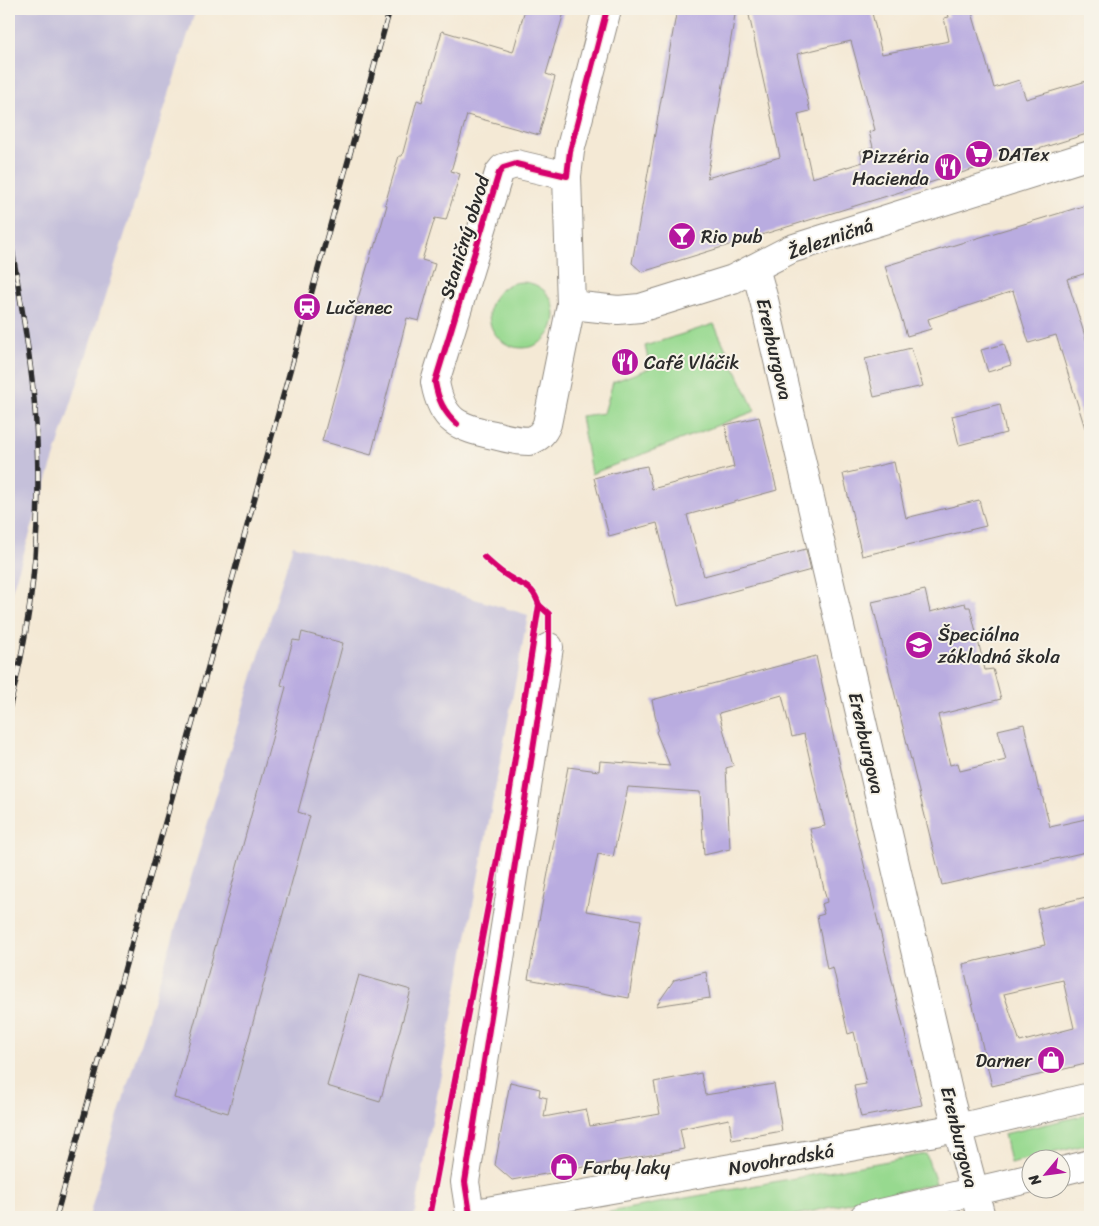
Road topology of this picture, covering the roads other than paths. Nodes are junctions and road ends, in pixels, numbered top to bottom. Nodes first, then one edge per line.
1 (607, 9) edge
2 (1090, 155) edge
3 (566, 176) junction
4 (755, 268) junction
5 (571, 305) junction
6 (549, 647) dead end
7 (1090, 1097) edge
8 (958, 1128) junction
9 (1090, 1164) edge
10 (1072, 1168) edge
11 (1022, 1183) edge
12 (977, 1205) edge
13 (470, 1216) edge
14 (864, 1217) edge

1 - 3 street, Staničný obvod
2 - 4 street, Železničná
3 - 5 street, Staničný obvod
3 - 5 street, Staničný obvod
4 - 5 street, Železničná
4 - 8 street, Erenburgova
6 - 13 street
7 - 8 street, Novohradská
8 - 12 street, Erenburgova
8 - 13 street, Novohradská
9 - 10 street
11 - 12 street
12 - 14 street

